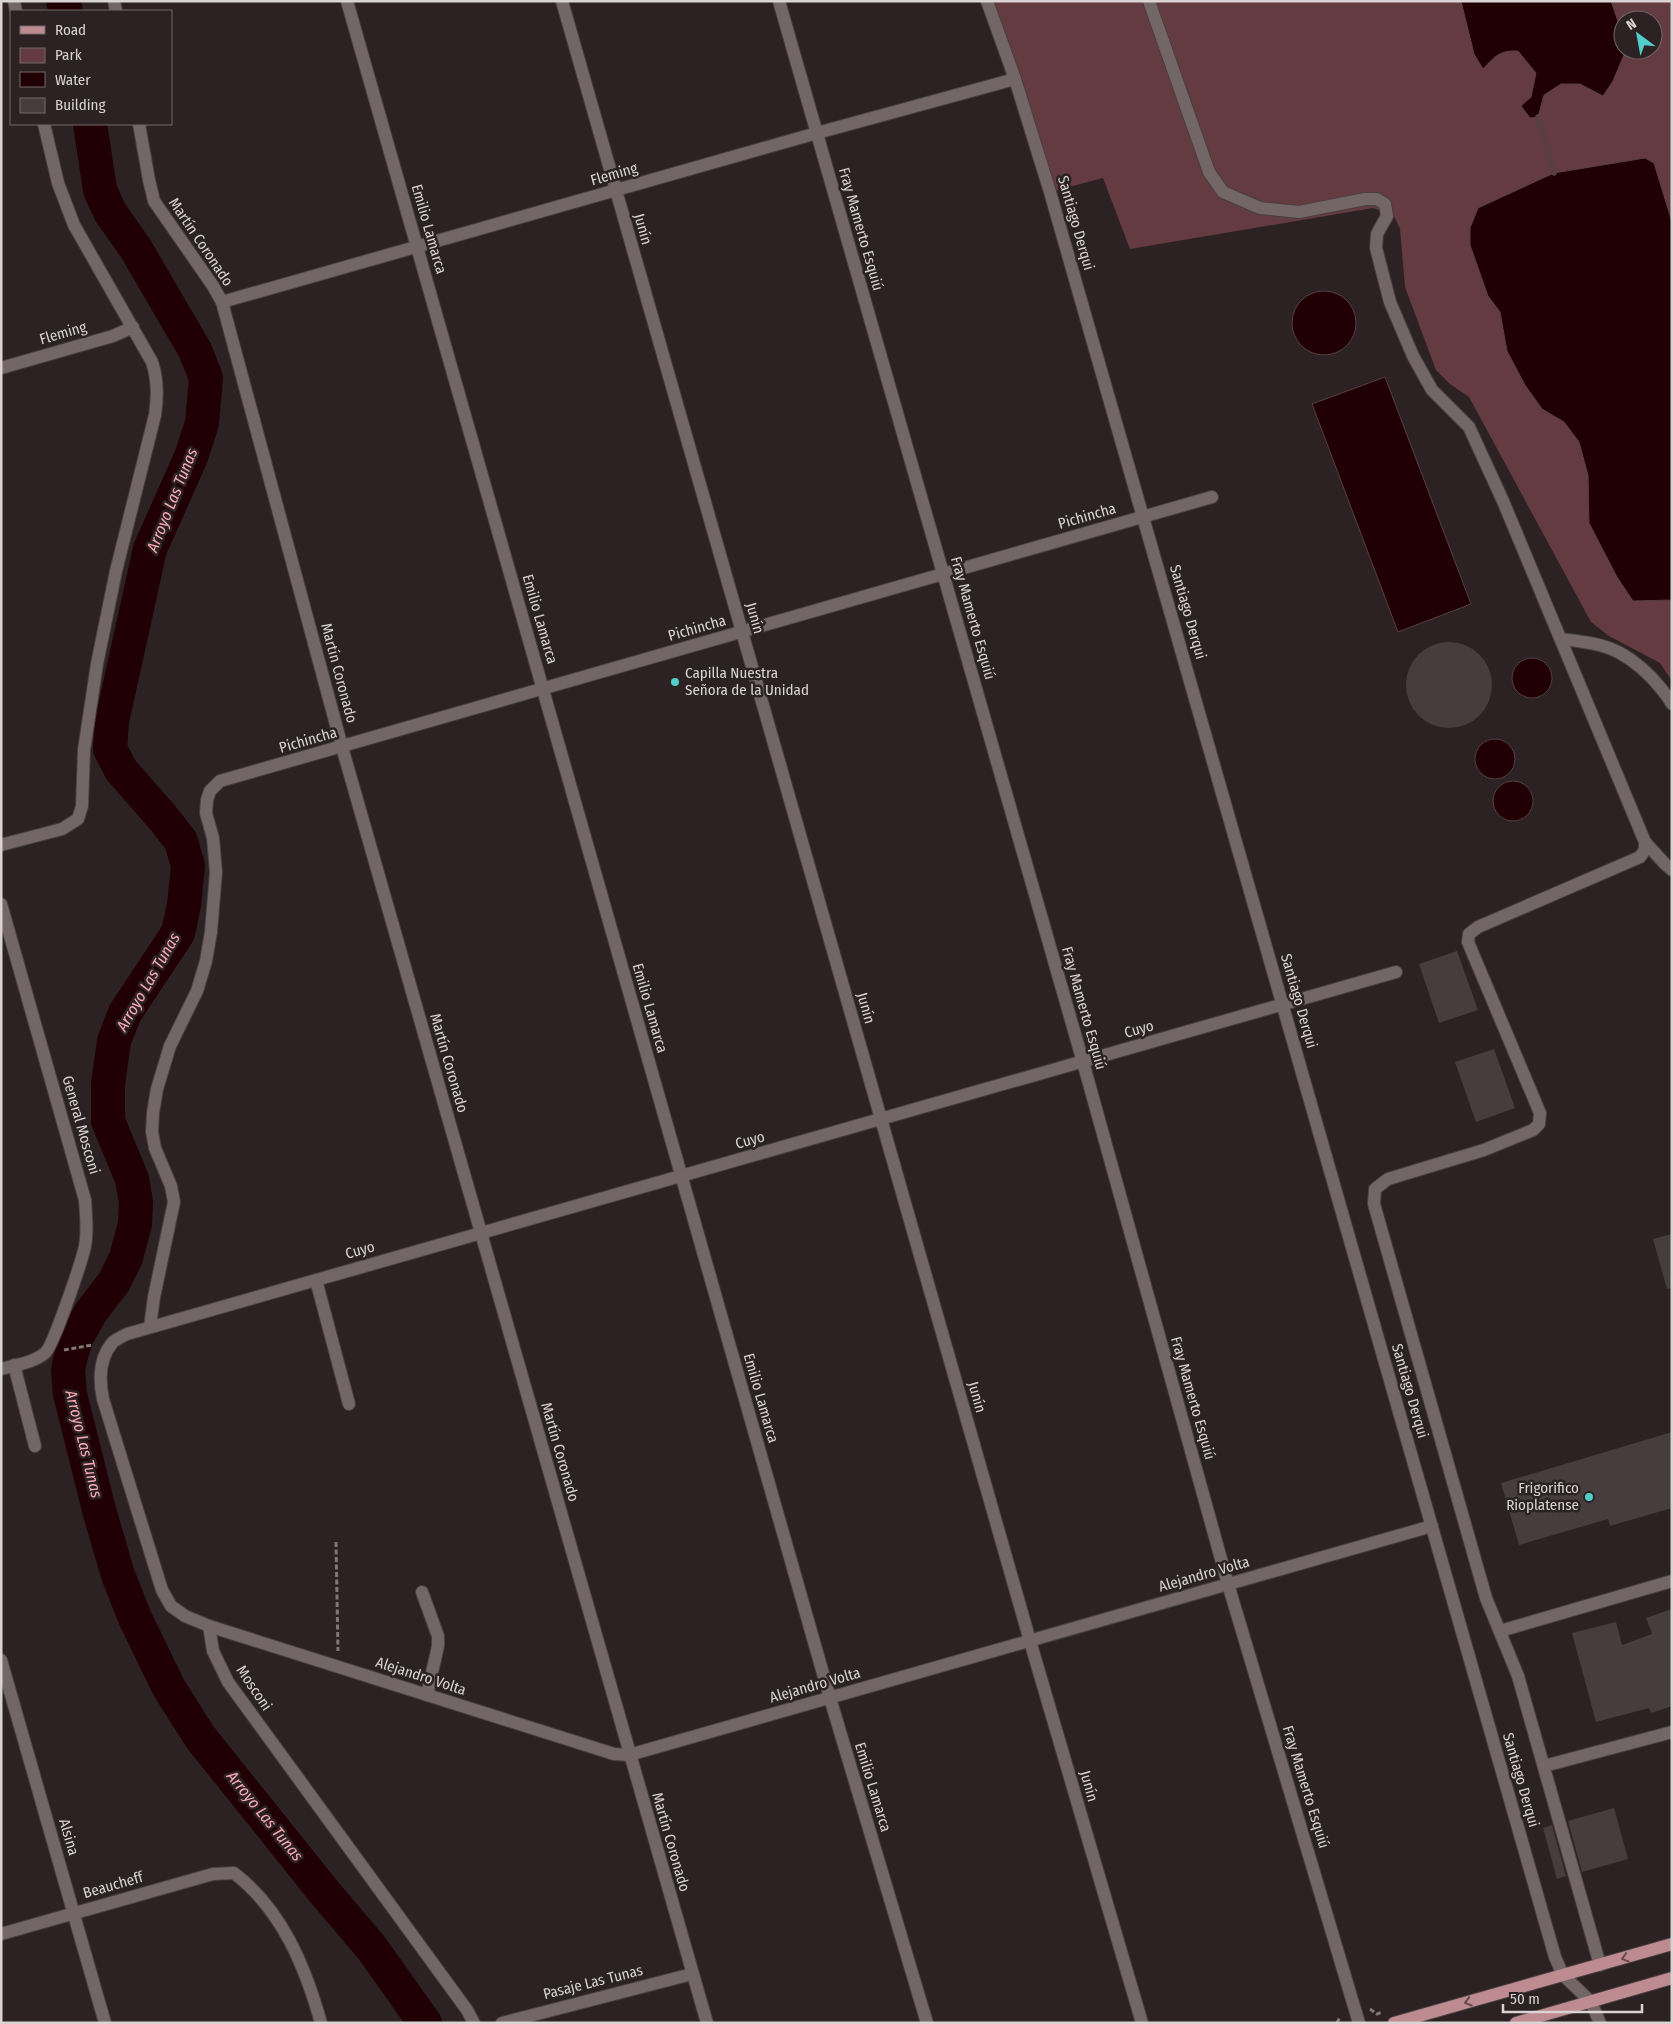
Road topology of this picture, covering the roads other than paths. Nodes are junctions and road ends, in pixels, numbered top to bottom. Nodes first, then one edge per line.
1 (347, 1) edge
2 (562, 1) edge
3 (779, 1) edge
4 (987, 1) edge
5 (1149, 1) edge
6 (1016, 79) junction
7 (44, 125) edge
8 (140, 125) edge
9 (817, 133) junction
10 (615, 190) junction
11 (417, 246) junction
12 (222, 302) junction
13 (133, 327) junction
14 (1, 368) edge
15 (1212, 497) dead end
16 (1144, 517) junction
17 (943, 574) junction
18 (742, 632) junction
19 (1561, 639) junction
20 (543, 689) junction
21 (1672, 704) edge
22 (342, 747) junction
23 (1645, 842) junction
24 (1, 845) edge
25 (1672, 870) edge
26 (1, 904) edge
27 (1396, 972) dead end
28 (1283, 1005) junction
29 (1083, 1062) junction
30 (881, 1120) junction
31 (681, 1176) junction
32 (481, 1233) junction
33 (316, 1280) junction
34 (150, 1327) junction
35 (14, 1365) junction
36 (1, 1369) edge
37 (349, 1404) dead end
38 (35, 1446) dead end
39 (1432, 1526) junction
40 (1672, 1581) edge
41 (1228, 1584) junction
42 (422, 1592) dead end
43 (209, 1626) junction
44 (1500, 1631) junction
45 (1030, 1641) junction
46 (1, 1660) edge
47 (427, 1695) junction
48 (830, 1698) junction
49 (1672, 1732) edge
50 (629, 1755) junction
51 (1544, 1766) junction
52 (74, 1913) junction
53 (1, 1934) edge
54 (1672, 1944) edge
55 (1600, 1965) junction
56 (692, 1974) junction
57 (1563, 1975) junction
58 (1672, 1978) edge
59 (1591, 2002) junction
60 (105, 2023) edge
61 (321, 2023) edge
62 (474, 2023) edge
63 (502, 2023) edge
64 (707, 2023) edge
65 (927, 2023) edge
66 (1142, 2023) edge
67 (1359, 2023) edge
68 (1394, 2023) edge
69 (1516, 2023) edge
70 (1600, 2023) edge

1 - 11 street, Emilio Lamarca
2 - 10 street, Junín
3 - 9 street, Fray Mamerto Esquiú
4 - 6 street, Santiago Derqui
5 - 19 street
6 - 9 street, Fleming
6 - 16 street, Santiago Derqui
7 - 13 street
8 - 12 street, Martín Coronado
9 - 10 street, Fleming
9 - 17 street, Fray Mamerto Esquiú
10 - 11 street, Fleming
10 - 18 street, Junín
11 - 12 street, Fleming
11 - 20 street, Emilio Lamarca
12 - 22 street, Martín Coronado
13 - 14 street, Fleming
13 - 24 street
15 - 16 street, Pichincha
16 - 17 street, Pichincha
16 - 28 street, Santiago Derqui
17 - 18 street, Pichincha
17 - 29 street, Fray Mamerto Esquiú
18 - 20 street, Pichincha
18 - 30 street, Junín
19 - 21 street
19 - 23 street
20 - 22 street, Pichincha
20 - 31 street, Emilio Lamarca
22 - 32 street, Martín Coronado
22 - 34 street, Pichincha
23 - 25 street
23 - 44 street
26 - 35 street, General Mosconi
27 - 28 street, Cuyo
28 - 29 street, Cuyo
28 - 39 street, Santiago Derqui
29 - 30 street, Cuyo
29 - 41 street, Fray Mamerto Esquiú
30 - 31 street, Cuyo
30 - 45 street, Junín
31 - 32 street, Cuyo
31 - 48 street, Emilio Lamarca
32 - 33 street, Cuyo
32 - 50 street, Martín Coronado
33 - 34 street, Cuyo
33 - 37 street
34 - 43 street, Cuyo
35 - 36 street
35 - 38 street
39 - 41 street, Alejandro Volta
39 - 57 street, Santiago Derqui
40 - 44 street
41 - 45 street, Alejandro Volta
41 - 67 street, Fray Mamerto Esquiú
42 - 47 street
43 - 47 street, Alejandro Volta
43 - 62 street, Mosconi
44 - 51 street
45 - 48 street, Alejandro Volta
45 - 66 street, Junín
46 - 52 street, Alsina
47 - 50 street, Alejandro Volta
48 - 50 street, Alejandro Volta
48 - 65 street, Emilio Lamarca
49 - 51 street
50 - 56 street, Martín Coronado
51 - 55 street
52 - 53 street, Beaucheff
52 - 60 street, Alsina
52 - 61 street, Beaucheff
54 -> 55 main road
55 - 57 main road
56 - 63 street, Pasaje Las Tunas
56 - 64 street, Martín Coronado
57 - 59 street, Santiago Derqui
57 -> 68 main road
58 - 59 main road
59 - 69 main road
59 - 70 street

